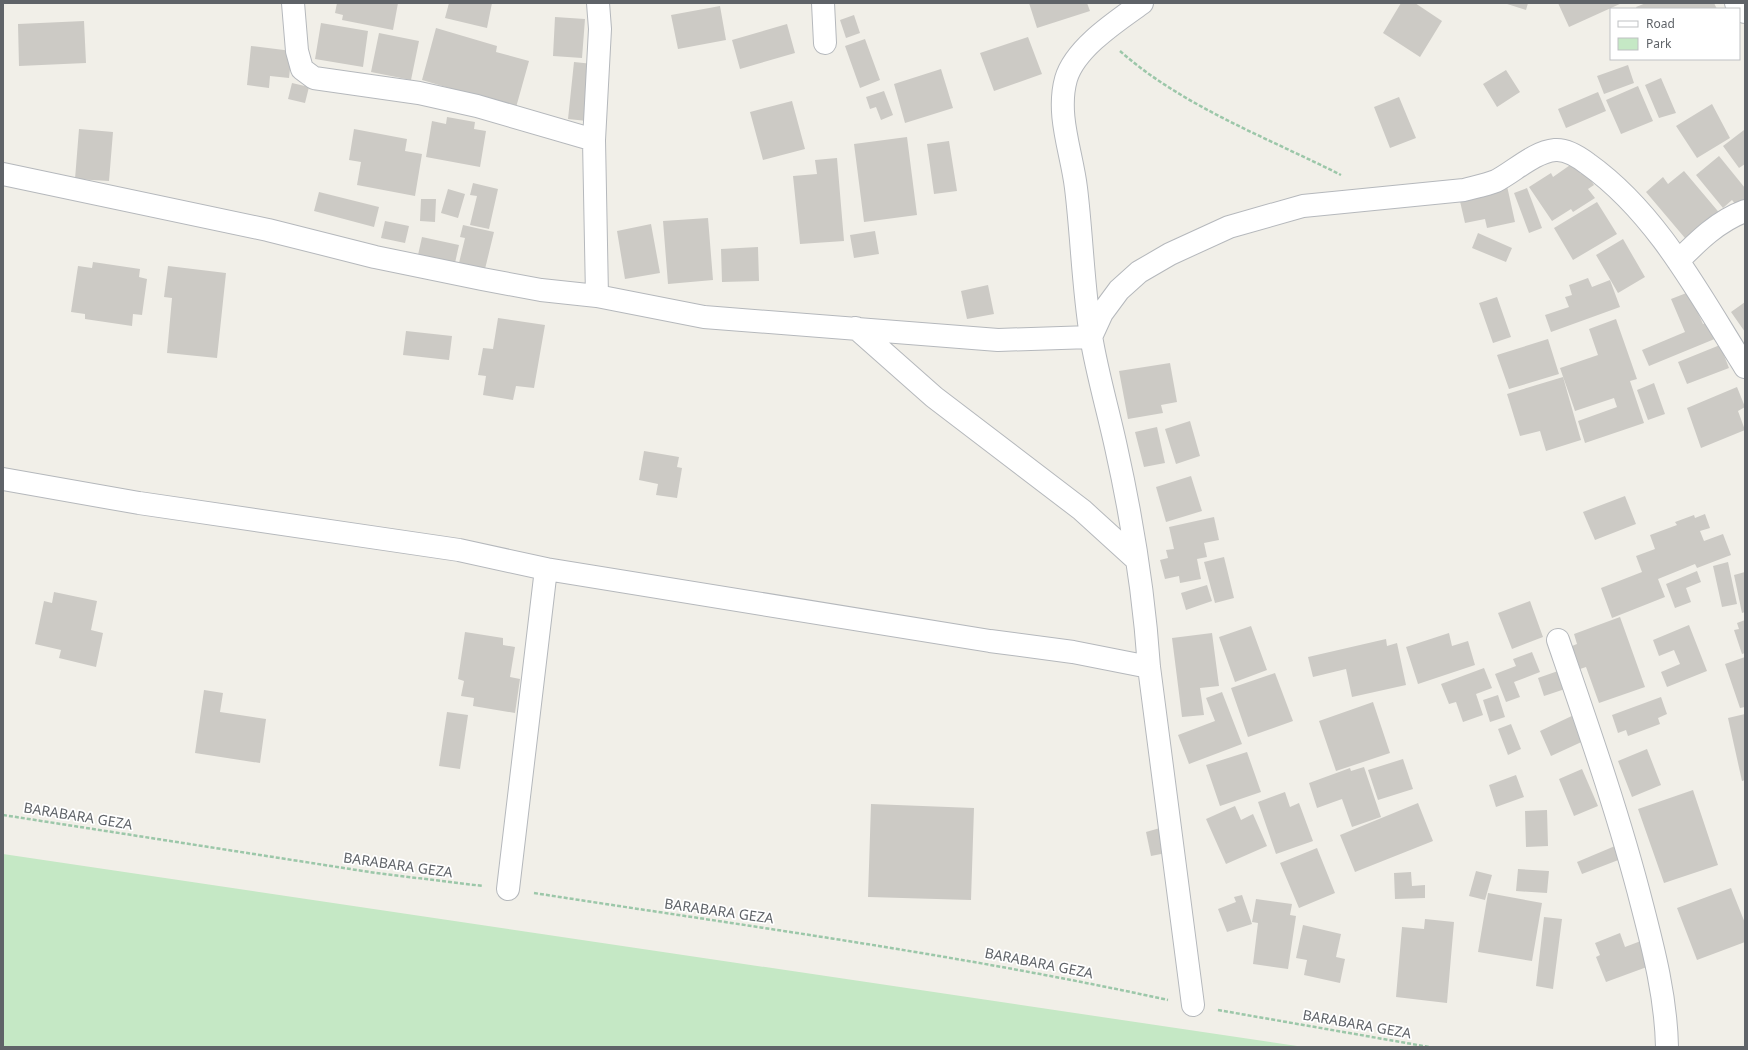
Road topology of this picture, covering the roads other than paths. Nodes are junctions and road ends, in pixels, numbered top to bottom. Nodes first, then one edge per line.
1 (293, 3) edge
2 (598, 3) edge
3 (823, 3) edge
4 (1142, 3) edge
5 (1736, 3) edge
6 (1745, 12) edge
7 (825, 44) dead end
8 (594, 140) junction
9 (3, 174) edge
10 (1745, 211) edge
11 (1678, 261) junction
12 (597, 296) junction
13 (856, 328) junction
14 (1091, 337) junction
15 (1745, 367) edge
16 (3, 480) edge
17 (1137, 560) junction
18 (546, 569) junction
19 (1558, 640) dead end
20 (1148, 667) junction
21 (508, 889) road end
22 (1193, 1005) road end
23 (1667, 1047) edge

1 - 8 street
2 - 8 street
3 - 7 street
4 - 14 street
5 - 6 street
8 - 12 street
9 - 12 street
10 - 11 street
11 - 14 street
11 - 15 street
12 - 13 street
13 - 14 street
13 - 17 street
14 - 17 street
16 - 18 street
17 - 20 street
18 - 20 street
18 - 21 street
19 - 23 street
20 - 22 street

